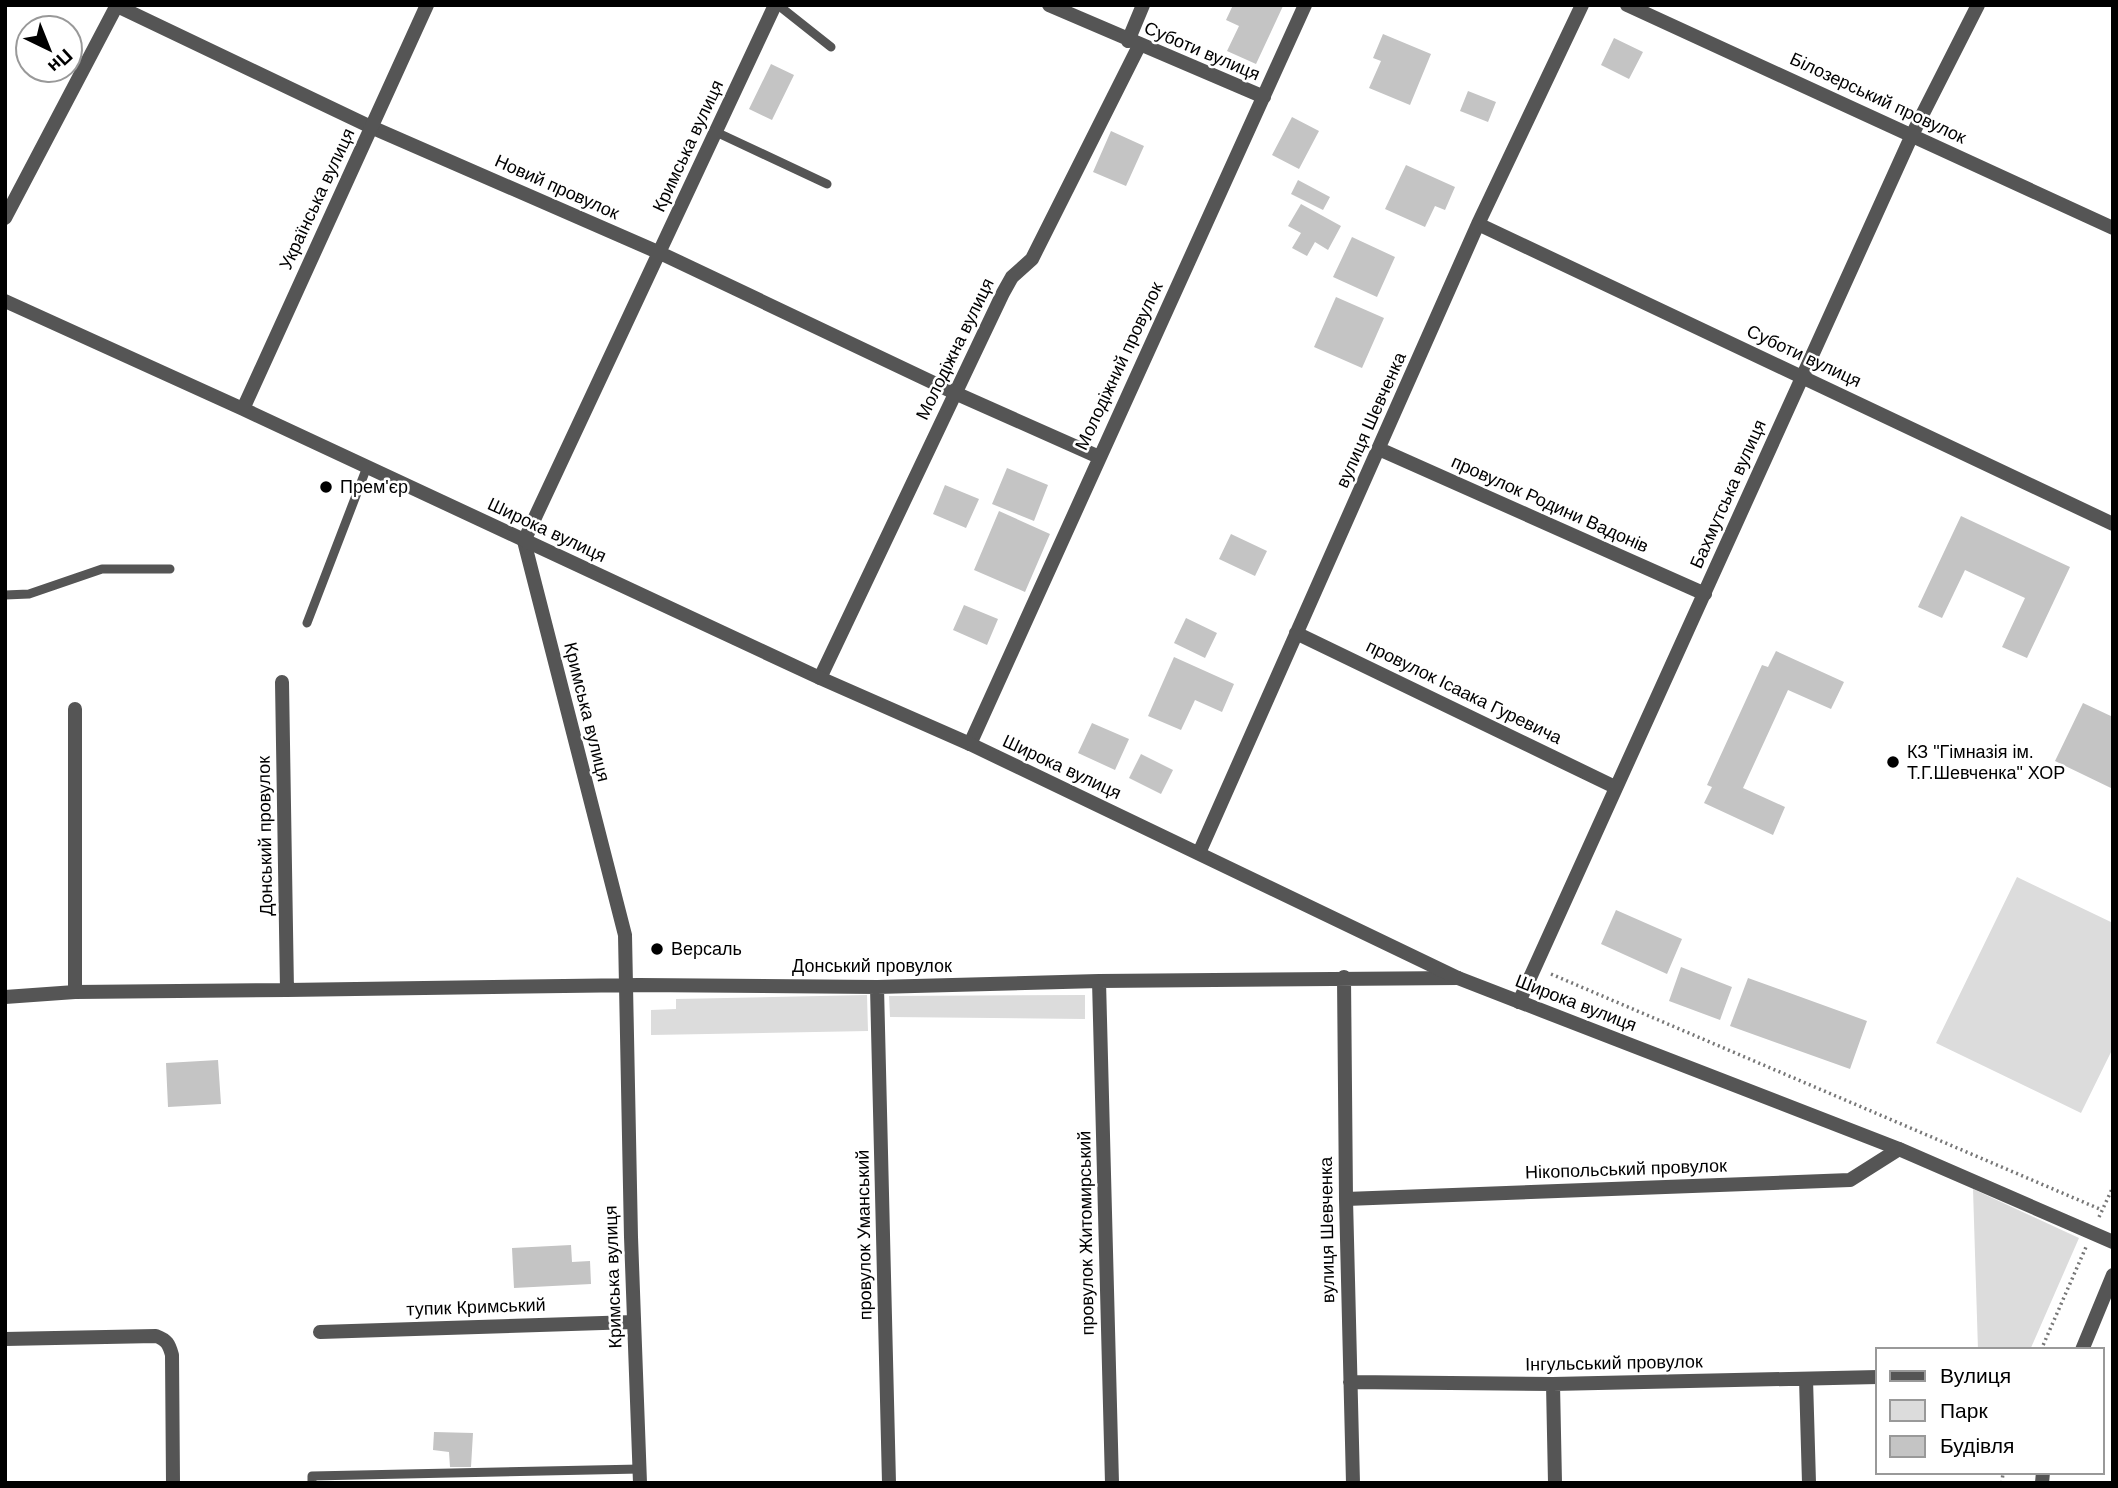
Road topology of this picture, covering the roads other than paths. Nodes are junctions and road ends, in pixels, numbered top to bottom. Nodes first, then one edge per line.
1 (427, 5) edge
2 (776, 5) edge
3 (1049, 5) edge
4 (1143, 5) edge
5 (1305, 5) edge
6 (1582, 5) edge
7 (1627, 5) edge
8 (1978, 5) edge
9 (116, 6) edge
10 (1134, 43) junction
11 (831, 47) dead end
12 (1264, 97) junction
13 (371, 127) junction
14 (716, 132) junction
15 (1912, 135) junction
16 (827, 184) dead end
17 (5, 218) edge
18 (1478, 224) junction
19 (2113, 228) edge
20 (660, 253) junction
21 (5, 301) edge
22 (1802, 376) junction
23 (955, 393) junction
24 (243, 409) junction
25 (1379, 449) junction
26 (1099, 457) junction
27 (367, 467) junction
28 (2113, 524) edge
29 (524, 541) junction
30 (170, 569) dead end
31 (1705, 594) junction
32 (5, 595) edge
33 (307, 623) dead end
34 (1296, 633) junction
35 (820, 678) junction
36 (282, 682) dead end
37 (75, 709) dead end
38 (970, 744) junction
39 (1615, 787) junction
40 (1199, 853) junction
41 (1344, 977) junction
42 (1458, 978) junction
43 (1099, 981) junction
44 (625, 985) junction
45 (877, 987) junction
46 (286, 990) junction
47 (75, 992) junction
48 (5, 997) edge
49 (1519, 1002) junction
50 (1899, 1149) junction
51 (1346, 1199) junction
52 (2113, 1242) edge
53 (2113, 1275) edge
54 (634, 1322) junction
55 (320, 1332) dead end
56 (5, 1339) edge
57 (2083, 1348) edge
58 (1876, 1377) edge
59 (1806, 1379) junction
60 (1350, 1382) junction
61 (1553, 1384) junction
62 (640, 1476) edge
63 (429, 1479) edge
64 (173, 1483) edge
65 (312, 1483) edge
66 (889, 1483) edge
67 (1112, 1483) edge
68 (1353, 1483) edge
69 (1555, 1483) edge
70 (1809, 1483) edge

1 - 13 street, Українська вулиця
2 - 11 lane
2 - 14 street, Кримська вулиця
3 - 10 street, Суботи вулиця
4 - 10 street, Молодіжна вулиця
5 - 12 street, Молодіжний провулок
6 - 18 street, вулиця Шевченка
7 - 15 street, Білозерський провулок
8 - 15 street, Бахмутська вулиця
9 - 13 street, Новий провулок
9 - 17 street
10 - 12 street, Суботи вулиця
10 - 23 street, Молодіжна вулиця
12 - 26 street, Молодіжний провулок
13 - 20 street, Новий провулок
13 - 24 street, Українська вулиця
14 - 16 lane
14 - 20 street, Кримська вулиця
15 - 19 street, Білозерський провулок
15 - 22 street, Бахмутська вулиця
18 - 22 street, Суботи вулиця
18 - 25 street, вулиця Шевченка
20 - 23 street, Новий провулок
20 - 29 street, Кримська вулиця
21 - 24 street, Широка вулиця
22 - 28 street, Суботи вулиця
22 - 31 street, Бахмутська вулиця
23 - 26 street, Новий провулок
23 - 35 street, Молодіжна вулиця
24 - 27 street, Широка вулиця
25 - 31 street, провулок Родини Вадонів
25 - 34 street, вулиця Шевченка
26 - 38 street, Молодіжний провулок
27 - 29 street, Широка вулиця
27 - 33 lane
29 - 35 street, Широка вулиця
29 - 44 street, Кримська вулиця
30 - 32 lane
31 - 39 street, Бахмутська вулиця
34 - 39 street, провулок Ісаака Гуревича
34 - 40 street, вулиця Шевченка
35 - 38 street, Широка вулиця
36 - 46 street, Донський провулок
37 - 47 street
38 - 40 street, Широка вулиця
39 - 49 street, Бахмутська вулиця
40 - 42 street, Широка вулиця
41 - 42 street, Донський провулок
41 - 43 street, Донський провулок
41 - 51 street, вулиця Шевченка
42 - 49 street, Широка вулиця
43 - 45 street, Донський провулок
43 - 67 street, провулок Житомирський
44 - 45 street, Донський провулок
44 - 46 street, Донський провулок
44 - 54 street, Кримська вулиця
45 - 66 street, провулок Уманський
46 - 47 street, Донський провулок
47 - 48 street, Донський провулок
49 - 50 street, Широка вулиця
50 - 51 street, Нікопольський провулок
50 - 52 street, Широка вулиця
51 - 60 street, вулиця Шевченка
53 - 57 street
54 - 55 street, тупик Кримський
54 - 62 street, Кримська вулиця
56 - 64 street
58 - 59 street, Інгульський провулок
59 - 61 street, Інгульський провулок
59 - 70 street
60 - 61 street, Інгульський провулок
60 - 68 street, вулиця Шевченка
61 - 69 street
62 - 63 lane
63 - 65 lane

